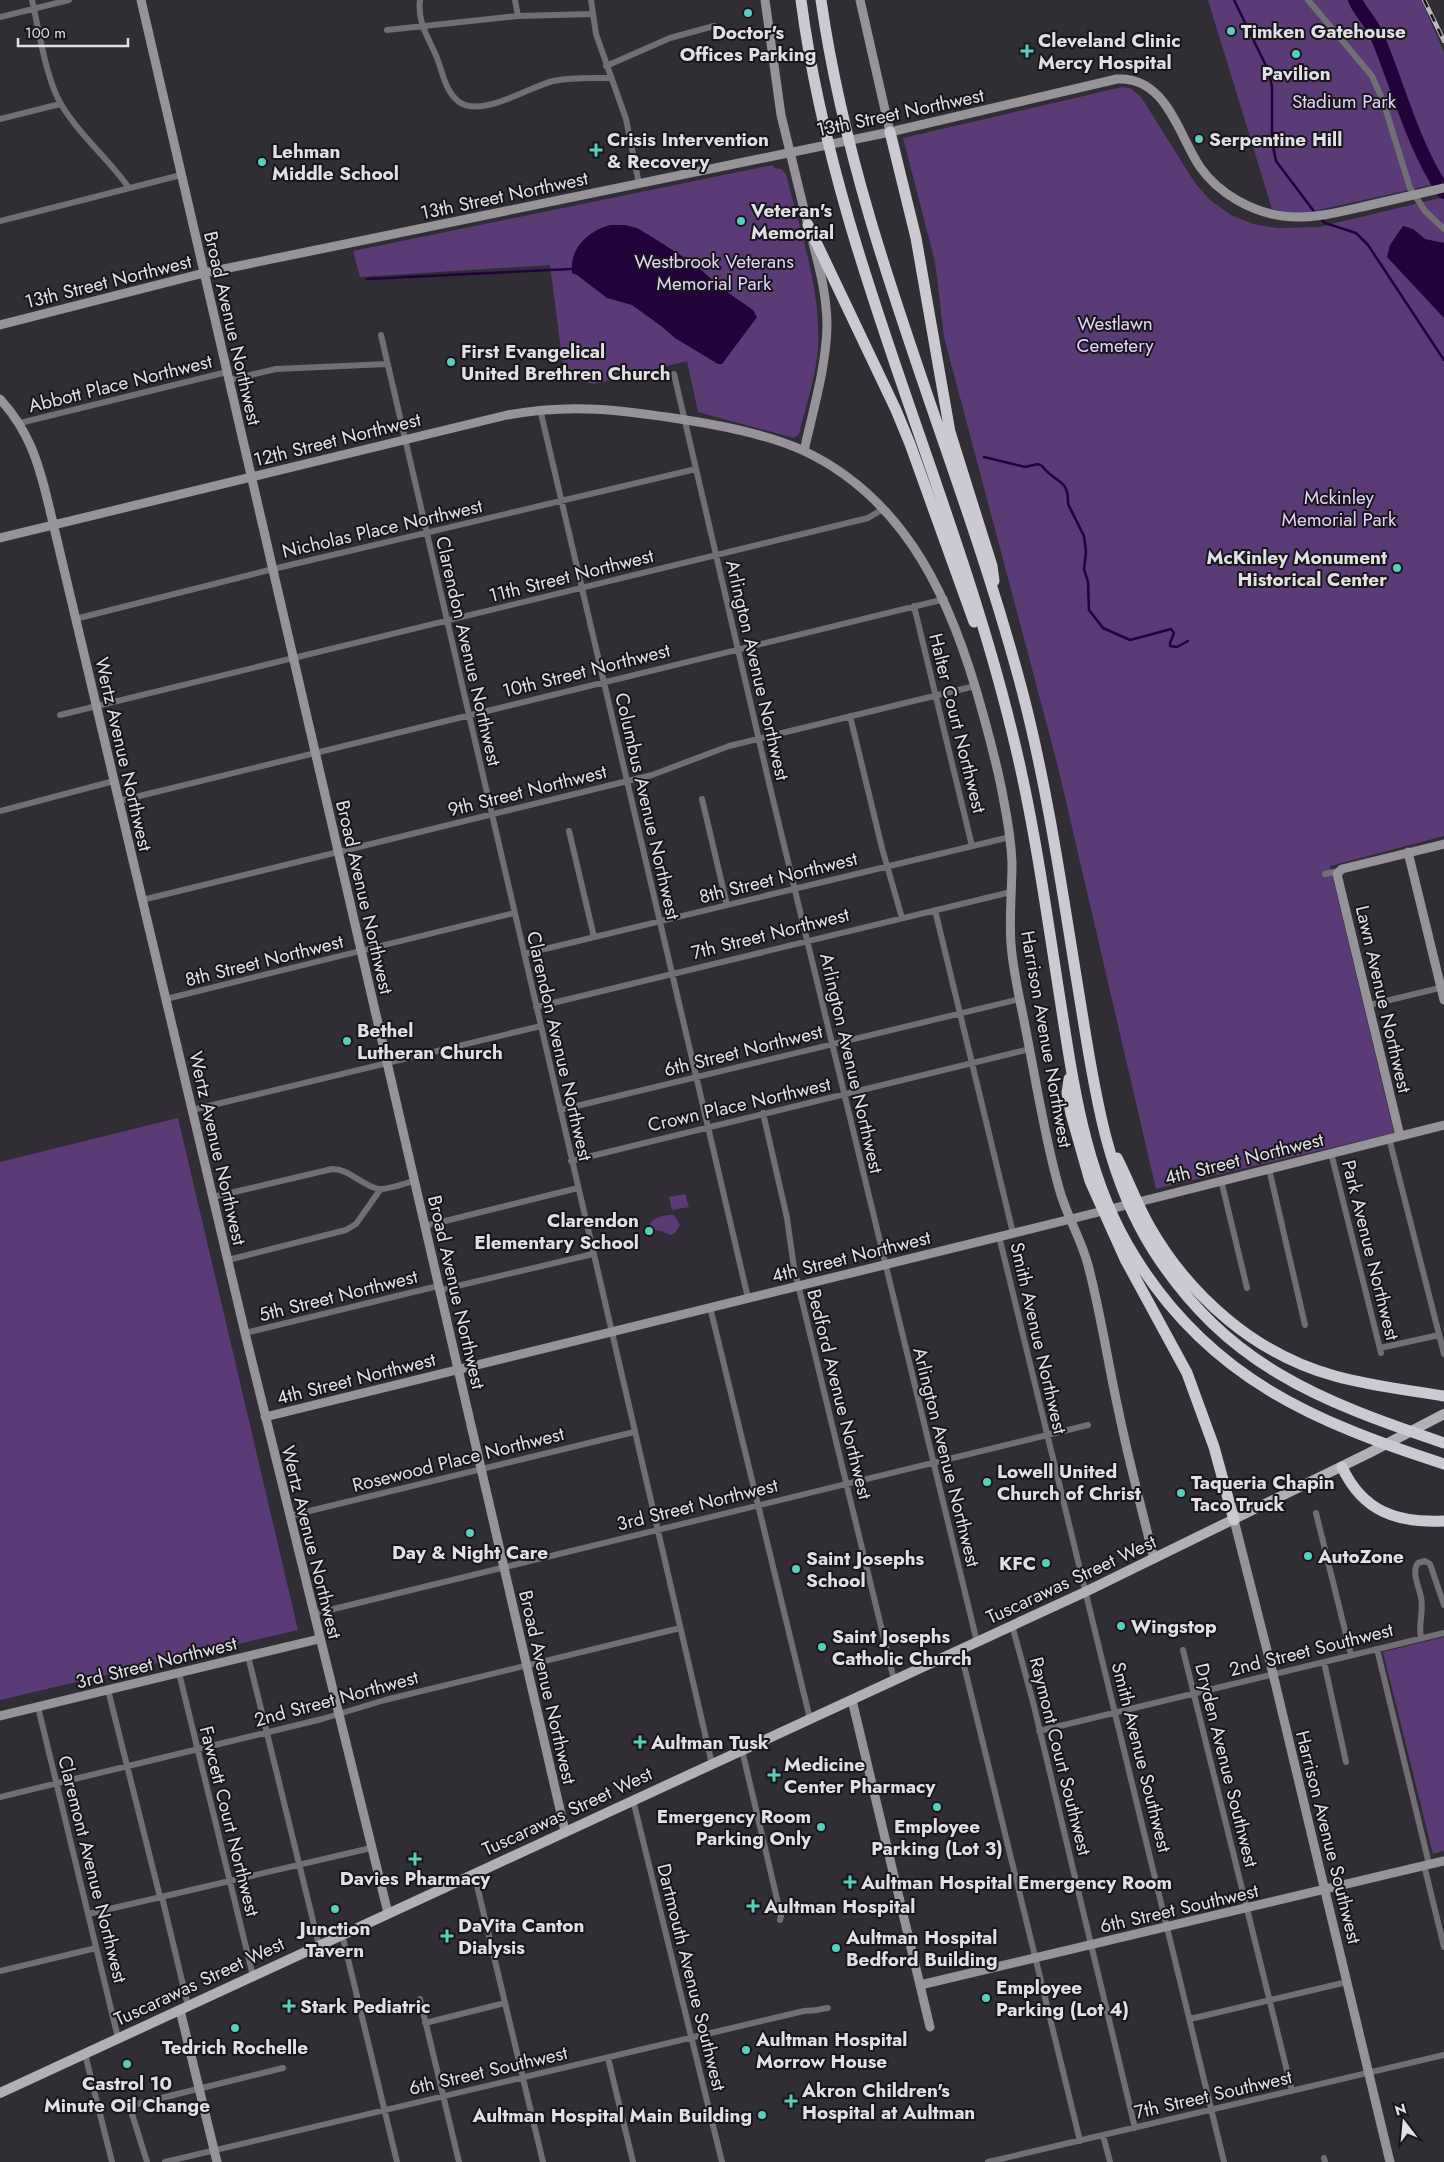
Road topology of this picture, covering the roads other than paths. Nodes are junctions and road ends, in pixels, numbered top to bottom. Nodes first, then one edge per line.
1 (32, 0) edge
2 (69, 0) edge
3 (141, 0) edge
4 (420, 0) edge
5 (515, 0) edge
6 (591, 0) edge
7 (765, 0) edge
8 (801, 0) edge
9 (821, 0) edge
10 (860, 0) edge
11 (1308, 0) edge
12 (34, 9) junction
13 (592, 14) junction
14 (518, 16) junction
15 (0, 17) edge
16 (714, 26) dead end
17 (422, 27) junction
18 (387, 30) dead end
19 (606, 66) junction
20 (611, 78) junction
21 (60, 104) junction
22 (0, 119) edge
23 (890, 132) junction
24 (790, 152) junction
25 (181, 175) junction
26 (639, 184) junction
27 (129, 188) junction
28 (1444, 188) edge
29 (1418, 194) junction
30 (0, 221) edge
31 (808, 225) junction
32 (1444, 229) edge
33 (204, 273) junction
34 (0, 325) edge
35 (381, 335) dead end
36 (387, 364) junction
37 (674, 374) dead end
38 (228, 376) junction
39 (0, 399) edge
40 (540, 409) junction
41 (685, 420) junction
42 (20, 423) junction
43 (405, 439) junction
44 (804, 451) junction
45 (696, 468) junction
46 (251, 477) junction
47 (561, 500) junction
48 (883, 509) junction
49 (53, 526) junction
50 (426, 534) junction
51 (0, 538) edge
52 (716, 556) junction
53 (273, 569) junction
54 (582, 588) junction
55 (944, 599) junction
56 (996, 603) junction
57 (914, 606) junction
58 (75, 619) junction
59 (447, 621) junction
60 (738, 649) junction
61 (294, 659) junction
62 (995, 669) junction
63 (604, 682) junction
64 (975, 686) junction
65 (935, 696) junction
66 (96, 708) junction
67 (468, 714) junction
68 (60, 716) dead end
69 (850, 716) junction
70 (758, 738) junction
71 (315, 752) junction
72 (114, 781) junction
73 (627, 781) junction
74 (702, 799) dead end
75 (119, 800) junction
76 (0, 810) edge
77 (492, 814) junction
78 (569, 831) dead end
79 (1010, 837) junction
80 (1444, 844) edge
81 (972, 846) junction
82 (338, 852) junction
83 (1408, 852) junction
84 (888, 866) junction
85 (1338, 871) junction
86 (1325, 874) dead end
87 (795, 889) junction
88 (1011, 892) junction
89 (142, 900) junction
90 (727, 905) junction
91 (935, 910) junction
92 (514, 913) junction
93 (902, 918) junction
94 (659, 922) junction
95 (594, 937) junction
96 (808, 941) junction
97 (362, 952) junction
98 (524, 954) junction
99 (671, 974) junction
100 (1442, 987) edge
101 (166, 999) junction
102 (1020, 999) junction
103 (1444, 1000) edge
104 (1369, 1005) junction
105 (536, 1007) junction
106 (959, 1013) junction
107 (540, 1026) junction
108 (832, 1044) junction
109 (1030, 1049) junction
110 (387, 1063) junction
111 (971, 1064) junction
112 (1070, 1065) junction
113 (696, 1077) junction
114 (844, 1094) junction
115 (192, 1110) junction
116 (560, 1110) junction
117 (763, 1113) junction
118 (1444, 1125) edge
119 (707, 1126) junction
120 (1103, 1129) junction
121 (1400, 1136) junction
122 (1390, 1138) junction
123 (1332, 1153) junction
124 (572, 1160) junction
125 (1269, 1169) junction
126 (1221, 1180) junction
127 (414, 1181) junction
128 (578, 1188) junction
129 (380, 1190) junction
130 (213, 1197) junction
131 (1071, 1219) junction
132 (425, 1226) junction
133 (1013, 1233) junction
134 (999, 1236) junction
135 (593, 1254) junction
136 (228, 1260) junction
137 (885, 1264) junction
138 (798, 1286) junction
139 (439, 1288) junction
140 (1247, 1288) dead end
141 (748, 1298) junction
142 (710, 1307) junction
143 (1306, 1325) dead end
144 (611, 1332) junction
145 (245, 1333) junction
146 (1439, 1335) junction
147 (1444, 1354) edge
148 (458, 1369) junction
149 (1444, 1396) edge
150 (1444, 1414) edge
151 (265, 1416) junction
152 (1088, 1425) dead end
153 (634, 1432) junction
154 (1046, 1436) junction
155 (1444, 1443) edge
156 (934, 1463) junction
157 (1444, 1464) edge
158 (1342, 1467) junction
159 (481, 1469) junction
160 (846, 1484) junction
161 (758, 1506) junction
162 (1316, 1513) dead end
163 (289, 1516) junction
164 (1234, 1520) junction
165 (1444, 1521) edge
166 (657, 1530) junction
167 (1154, 1559) junction
168 (504, 1568) junction
169 (1085, 1592) junction
170 (1444, 1605) edge
171 (313, 1614) junction
172 (1012, 1625) junction
173 (680, 1628) junction
174 (1444, 1633) edge
175 (1421, 1638) junction
176 (319, 1639) junction
177 (977, 1642) junction
178 (1377, 1648) junction
179 (960, 1649) junction
180 (1183, 1650) dead end
181 (1351, 1655) junction
182 (248, 1656) junction
183 (1324, 1662) junction
184 (526, 1666) junction
185 (179, 1673) junction
186 (1273, 1674) junction
187 (894, 1680) junction
188 (108, 1690) junction
189 (1194, 1693) junction
190 (852, 1700) junction
191 (38, 1707) junction
192 (1116, 1713) junction
193 (338, 1714) junction
194 (0, 1716) edge
195 (810, 1719) junction
196 (1039, 1731) junction
197 (267, 1732) junction
198 (198, 1750) junction
199 (742, 1750) junction
200 (1346, 1762) dead end
201 (712, 1764) junction
202 (127, 1766) junction
203 (57, 1783) junction
204 (0, 1797) edge
205 (633, 1800) junction
206 (565, 1831) junction
207 (370, 1848) junction
208 (1444, 1861) edge
209 (299, 1865) junction
210 (1427, 1865) junction
211 (474, 1874) junction
212 (230, 1882) junction
213 (1325, 1890) junction
214 (161, 1897) junction
215 (1247, 1908) junction
216 (388, 1913) junction
217 (88, 1914) junction
218 (780, 1920) dead end
219 (1168, 1927) junction
220 (342, 1934) junction
221 (1092, 1944) junction
222 (319, 1945) junction
223 (1444, 1946) edge
224 (96, 1948) junction
225 (1035, 1958) junction
226 (0, 1971) edge
227 (253, 1976) junction
228 (1347, 1982) junction
229 (920, 1985) junction
230 (420, 2000) dead end
231 (1270, 2001) junction
232 (505, 2003) junction
233 (184, 2008) junction
234 (822, 2009) dead end
235 (1190, 2019) junction
236 (426, 2023) junction
237 (930, 2027) dead end
238 (118, 2038) junction
239 (691, 2038) junction
240 (85, 2054) junction
241 (1444, 2055) edge
242 (608, 2058) junction
243 (283, 2068) dead end
244 (1369, 2073) junction
245 (523, 2078) junction
246 (199, 2089) junction
247 (1292, 2091) junction
248 (0, 2093) edge
249 (443, 2096) junction
250 (385, 2110) junction
251 (1211, 2110) junction
252 (1135, 2128) junction
253 (1103, 2135) junction
254 (1080, 2141) junction
255 (214, 2151) junction
256 (112, 2162) edge
257 (147, 2162) edge
258 (166, 2162) edge
259 (217, 2162) edge
260 (397, 2162) edge
261 (459, 2162) edge
262 (544, 2162) edge
263 (632, 2162) edge
264 (722, 2162) edge
265 (988, 2162) edge
266 (1110, 2162) edge
267 (1224, 2162) edge
268 (1390, 2162) edge

1 - 12 street
2 - 12 street
3 - 25 street, Broad Avenue Northwest
4 - 17 street
5 - 14 street
6 - 13 street
7 - 24 street
8 - 62 highway
9 - 56 highway
10 - 23 street
11 - 29 street
12 - 15 street
12 - 21 street
13 - 14 street
13 - 19 street
14 - 17 street
16 - 19 street
17 - 18 street
17 - 20 street
19 - 20 street
20 - 26 street
21 - 22 street
21 - 27 street
23 - 24 street, 13th Street Northwest
23 - 29 street, 13th Street Northwest
23 - 56 highway
24 - 26 street, 13th Street Northwest
24 - 31 street
25 - 27 street
25 - 33 street, Broad Avenue Northwest
26 - 33 street, 13th Street Northwest
27 - 30 street
28 - 29 street
29 - 32 street
31 - 44 street
31 - 62 highway
33 - 34 street, 13th Street Northwest
33 - 38 street, Broad Avenue Northwest
35 - 36 street, Clarendon Avenue Northwest
36 - 38 street, Abbott Place Northwest
36 - 43 street, Clarendon Avenue Northwest
37 - 41 street, Arlington Avenue Northwest
38 - 42 street, Abbott Place Northwest
38 - 46 street, Broad Avenue Northwest
39 - 42 street, Wertz Avenue Northwest
40 - 41 street, 12th Street Northwest
40 - 43 street, 12th Street Northwest
40 - 47 street, Columbus Avenue Northwest
41 - 44 street, 12th Street Northwest
41 - 45 street, Arlington Avenue Northwest
42 - 49 street, Wertz Avenue Northwest
43 - 46 street, 12th Street Northwest
43 - 50 street, Clarendon Avenue Northwest
44 - 48 street, Harrison Avenue Northwest
45 - 47 street, Nicholas Place Northwest
45 - 52 street, Arlington Avenue Northwest
46 - 49 street, 12th Street Northwest
46 - 53 street, Broad Avenue Northwest
47 - 50 street, Nicholas Place Northwest
47 - 54 street, Columbus Avenue Northwest
48 - 52 street, 11th Street Northwest
48 - 55 street, Harrison Avenue Northwest
49 - 51 street, 12th Street Northwest
49 - 58 street, Wertz Avenue Northwest
50 - 53 street, Nicholas Place Northwest
50 - 59 street, Clarendon Avenue Northwest
52 - 54 street, 11th Street Northwest
52 - 60 street, Arlington Avenue Northwest
53 - 58 street, Nicholas Place Northwest
53 - 61 street, Broad Avenue Northwest
54 - 59 street, 11th Street Northwest
54 - 63 street, Columbus Avenue Northwest
55 - 57 street, 10th Street Northwest
55 - 64 street, Harrison Avenue Northwest
56 - 120 highway
57 - 60 street, 10th Street Northwest
57 - 65 street, Halter Court Northwest
58 - 66 street, Wertz Avenue Northwest
59 - 61 street, 11th Street Northwest
59 - 67 street, Clarendon Avenue Northwest
60 - 63 street, 10th Street Northwest
60 - 70 street, Arlington Avenue Northwest
61 - 66 street, 11th Street Northwest
61 - 71 street, Broad Avenue Northwest
62 - 112 highway
63 - 67 street, 10th Street Northwest
63 - 73 street, Columbus Avenue Northwest
64 - 65 street, 9th Street Northwest
64 - 79 street, Harrison Avenue Northwest
65 - 69 street, 9th Street Northwest
65 - 81 street, Halter Court Northwest
66 - 68 street, 11th Street Northwest
66 - 72 street, Wertz Avenue Northwest
67 - 71 street, 10th Street Northwest
67 - 77 street, Clarendon Avenue Northwest
69 - 70 street, 9th Street Northwest
69 - 84 street
70 - 73 street, 9th Street Northwest
70 - 87 street, Arlington Avenue Northwest
71 - 75 street, 10th Street Northwest
71 - 82 street, Broad Avenue Northwest
72 - 75 street, Wertz Avenue Northwest
72 - 76 street
73 - 77 street, 9th Street Northwest
73 - 94 street, Columbus Avenue Northwest
74 - 90 street
75 - 89 street, Wertz Avenue Northwest
77 - 82 street, 9th Street Northwest
77 - 92 street, Clarendon Avenue Northwest
78 - 95 street
79 - 81 street, 8th Street Northwest
79 - 88 street, Harrison Avenue Northwest
80 - 83 street
81 - 84 street, 8th Street Northwest
82 - 89 street, 9th Street Northwest
82 - 97 street, Broad Avenue Northwest
83 - 85 street
83 - 100 street
84 - 87 street, 8th Street Northwest
84 - 93 street
85 - 86 street
85 - 104 street, Lawn Avenue Northwest
87 - 90 street, 8th Street Northwest
87 - 96 street, Arlington Avenue Northwest
88 - 91 street, 7th Street Northwest
88 - 102 street, Harrison Avenue Northwest
89 - 101 street, Wertz Avenue Northwest
90 - 94 street, 8th Street Northwest
91 - 93 street, 7th Street Northwest
91 - 106 street, Smith Avenue Northwest
92 - 97 street, 8th Street Northwest
92 - 98 street, Clarendon Avenue Northwest
93 - 96 street, 7th Street Northwest
94 - 95 street, 8th Street Northwest
94 - 99 street, Columbus Avenue Northwest
95 - 98 street, 8th Street Northwest
96 - 99 street, 7th Street Northwest
96 - 108 street, Arlington Avenue Northwest
97 - 101 street, 8th Street Northwest
97 - 110 street, Broad Avenue Northwest
98 - 105 street, Clarendon Avenue Northwest
99 - 105 street, 7th Street Northwest
99 - 113 street, Columbus Avenue Northwest
100 - 103 street
100 - 104 street
101 - 115 street, Wertz Avenue Northwest
102 - 106 street, 6th Street Northwest
102 - 109 street, Harrison Avenue Northwest
104 - 121 street, Lawn Avenue Northwest
105 - 107 street, Clarendon Avenue Northwest
106 - 108 street, 6th Street Northwest
106 - 111 street, Smith Avenue Northwest
107 - 110 street
107 - 116 street, Clarendon Avenue Northwest
108 - 113 street, 6th Street Northwest
108 - 114 street, Arlington Avenue Northwest
109 - 111 street, Crown Place Northwest
109 - 131 street, Harrison Avenue Northwest
110 - 115 street
110 - 127 street, Broad Avenue Northwest
111 - 114 street, Crown Place Northwest
111 - 133 street, Smith Avenue Northwest
112 - 157 highway
112 - 164 highway
113 - 116 street, 6th Street Northwest
113 - 119 street, Columbus Avenue Northwest
114 - 117 street, Crown Place Northwest
114 - 137 street, Arlington Avenue Northwest
115 - 130 street, Wertz Avenue Northwest
116 - 124 street, Clarendon Avenue Northwest
117 - 119 street, Crown Place Northwest
117 - 138 street, Bedford Avenue Northwest
118 - 121 street, 4th Street Northwest
119 - 124 street, Crown Place Northwest
119 - 141 street, Columbus Avenue Northwest
120 - 149 highway
120 - 155 highway
121 - 122 street, 4th Street Northwest
122 - 123 street, 4th Street Northwest
122 - 146 street
123 - 125 street, 4th Street Northwest
123 - 146 street, Park Avenue Northwest
124 - 128 street, Clarendon Avenue Northwest
125 - 126 street, 4th Street Northwest
125 - 143 street
126 - 131 street, 4th Street Northwest
126 - 140 street
127 - 129 street
127 - 132 street, Broad Avenue Northwest
128 - 132 street
128 - 135 street, Clarendon Avenue Northwest
129 - 130 street
129 - 136 street
130 - 136 street, Wertz Avenue Northwest
131 - 133 street, 4th Street Northwest
131 - 167 street, Harrison Avenue Northwest
132 - 139 street, Broad Avenue Northwest
133 - 134 street, 4th Street Northwest
134 - 137 street, 4th Street Northwest
134 - 154 street, Smith Avenue Northwest
135 - 139 street, 5th Street Northwest
135 - 144 street, Clarendon Avenue Northwest
136 - 145 street, Wertz Avenue Northwest
137 - 138 street, 4th Street Northwest
137 - 156 street, Arlington Avenue Northwest
138 - 141 street, 4th Street Northwest
138 - 160 street, Bedford Avenue Northwest
139 - 145 street, 5th Street Northwest
139 - 148 street, Broad Avenue Northwest
141 - 142 street, 4th Street Northwest
142 - 144 street, 4th Street Northwest
142 - 161 street
144 - 148 street, 4th Street Northwest
144 - 153 street, Clarendon Avenue Northwest
145 - 151 street, Wertz Avenue Northwest
146 - 147 street
148 - 151 street, 4th Street Northwest
148 - 159 street, Broad Avenue Northwest
150 - 158 main road, Tuscarawas Street West
151 - 163 street, Wertz Avenue Northwest
152 - 154 street, 3rd Street Northwest
153 - 159 street, Rosewood Place Northwest
153 - 166 street, Clarendon Avenue Northwest
154 - 156 street, 3rd Street Northwest
154 - 169 street, Smith Avenue Northwest
156 - 160 street, 3rd Street Northwest
156 - 177 street, Arlington Avenue Northwest
158 - 164 main road, Tuscarawas Street West
158 - 165 highway
159 - 163 street, Rosewood Place Northwest
159 - 168 street, Broad Avenue Northwest
160 - 161 street, 3rd Street Northwest
160 - 187 street, Bedford Avenue Northwest
161 - 166 street, 3rd Street Northwest
161 - 195 street
162 - 181 street
163 - 171 street, Wertz Avenue Northwest
164 - 167 main road, Tuscarawas Street West
164 - 186 street, Harrison Avenue Southwest
166 - 168 street, 3rd Street Northwest
166 - 173 street, Clarendon Avenue Northwest
167 - 169 main road, Tuscarawas Street West
168 - 171 street, 3rd Street Northwest
168 - 184 street, Broad Avenue Northwest
169 - 172 main road, Tuscarawas Street West
169 - 192 street, Smith Avenue Southwest
170 - 175 street
171 - 176 street, Wertz Avenue Northwest
172 - 177 main road, Tuscarawas Street West
172 - 196 street, Raymont Court Southwest
173 - 184 street, 2nd Street Northwest
173 - 201 street, Clarendon Avenue Northwest
174 - 175 street, 2nd Street Southwest
175 - 178 street, 2nd Street Southwest
176 - 182 street, 3rd Street Northwest
176 - 193 street, Wertz Avenue Northwest
177 - 179 main road, Tuscarawas Street West
178 - 181 street, 2nd Street Southwest
178 - 210 street
179 - 187 main road, Tuscarawas Street West
179 - 225 street
180 - 189 street, Dryden Avenue Southwest
181 - 183 street, 2nd Street Southwest
182 - 185 street, 3rd Street Northwest
182 - 197 street
183 - 186 street, 2nd Street Southwest
183 - 200 street
184 - 193 street, 2nd Street Northwest
184 - 206 street, Broad Avenue Northwest
185 - 188 street, 3rd Street Northwest
185 - 198 street, Fawcett Court Northwest
186 - 189 street, 2nd Street Southwest
186 - 213 street, Harrison Avenue Southwest
187 - 190 main road, Tuscarawas Street West
188 - 191 street, 3rd Street Northwest
188 - 202 street
189 - 192 street, 2nd Street Southwest
189 - 215 street, Dryden Avenue Southwest
190 - 195 main road, Tuscarawas Street West
190 - 229 street
191 - 194 street, 3rd Street Northwest
191 - 203 street, Claremont Avenue Northwest
192 - 196 street, 2nd Street Southwest
192 - 219 street, Smith Avenue Southwest
193 - 197 street, 2nd Street Northwest
193 - 207 street, Wertz Avenue Northwest
195 - 199 main road, Tuscarawas Street West
196 - 221 street, Raymont Court Southwest
197 - 198 street, 2nd Street Northwest
197 - 209 street
198 - 202 street, 2nd Street Northwest
198 - 212 street, Fawcett Court Northwest
199 - 201 main road, Tuscarawas Street West
199 - 218 street
201 - 205 main road, Tuscarawas Street West
202 - 203 street, 2nd Street Northwest
202 - 214 street
203 - 204 street, 2nd Street Northwest
203 - 217 street, Claremont Avenue Northwest
205 - 206 main road, Tuscarawas Street West
205 - 239 street, Dartmouth Avenue Southwest
206 - 211 main road, Tuscarawas Street West
207 - 209 street
207 - 216 street, Wertz Avenue Northwest
208 - 210 street, 6th Street Southwest
209 - 212 street
209 - 222 street
210 - 213 street, 6th Street Southwest
210 - 223 street
211 - 216 main road, Tuscarawas Street West
211 - 232 street
212 - 214 street
212 - 227 street, Fawcett Court Northwest
213 - 215 street, 6th Street Southwest
213 - 228 street, Harrison Avenue Southwest
214 - 217 street
214 - 233 street
215 - 219 street, 6th Street Southwest
215 - 231 street, Dryden Avenue Southwest
216 - 220 main road, Tuscarawas Street West
217 - 224 street, Claremont Avenue Northwest
219 - 221 street, 6th Street Southwest
219 - 235 street, Smith Avenue Southwest
220 - 222 main road, Tuscarawas Street West
220 - 250 street
221 - 225 street, 6th Street Southwest
221 - 252 street, Raymont Court Southwest
222 - 227 main road, Tuscarawas Street West
224 - 226 street
224 - 238 street, Claremont Avenue Northwest
225 - 229 street, 6th Street Southwest
225 - 254 street
227 - 233 main road, Tuscarawas Street West
228 - 231 street
228 - 244 street, Harrison Avenue Southwest
229 - 237 street
230 - 236 street
231 - 235 street
231 - 247 street, Dryden Avenue Southwest
232 - 236 street
232 - 245 street
233 - 238 main road, Tuscarawas Street West
233 - 246 street
234 - 239 street, 6th Street Southwest
235 - 251 street, Smith Avenue Southwest
236 - 249 street
238 - 240 main road, Tuscarawas Street West
239 - 242 street, 6th Street Southwest
239 - 264 street, Dartmouth Avenue Southwest
240 - 248 main road, Tuscarawas Street West
240 - 256 street
241 - 244 street, 7th Street Southwest
242 - 245 street, 6th Street Southwest
242 - 263 street
243 - 246 street
244 - 247 street, 7th Street Southwest
244 - 268 street, Harrison Avenue Southwest
245 - 249 street, 6th Street Southwest
245 - 262 street
246 - 255 street
246 - 257 street
247 - 251 street, 7th Street Southwest
249 - 250 street, 6th Street Southwest
249 - 261 street
250 - 255 street, 6th Street Southwest
250 - 260 street
251 - 252 street, 7th Street Southwest
251 - 267 street, Smith Avenue Southwest
252 - 253 street, 7th Street Southwest
253 - 254 street, 7th Street Southwest
253 - 266 street
254 - 265 street, 7th Street Southwest
255 - 258 street, 6th Street Southwest
255 - 259 street

